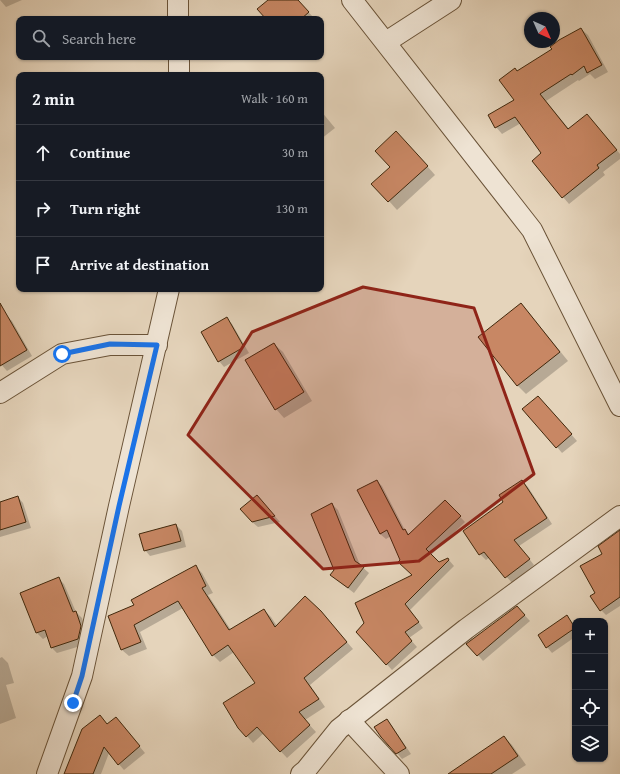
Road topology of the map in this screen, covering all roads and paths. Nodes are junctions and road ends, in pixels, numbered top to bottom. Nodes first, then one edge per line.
1 (178, 0) edge
2 (352, 0) edge
3 (451, 0) edge
4 (178, 16) edge
5 (386, 42) junction
6 (179, 60) edge
7 (180, 72) edge
8 (168, 292) edge
9 (157, 345) junction
10 (0, 393) edge
11 (620, 406) edge
12 (620, 516) edge
13 (349, 720) junction
14 (47, 774) edge
15 (301, 774) edge
16 (399, 774) edge

1 - 4 street
2 - 5 street
3 - 5 street
5 - 11 street
6 - 7 street
8 - 9 street
9 - 10 street
9 - 14 street
12 - 13 street
13 - 15 street
13 - 16 street

